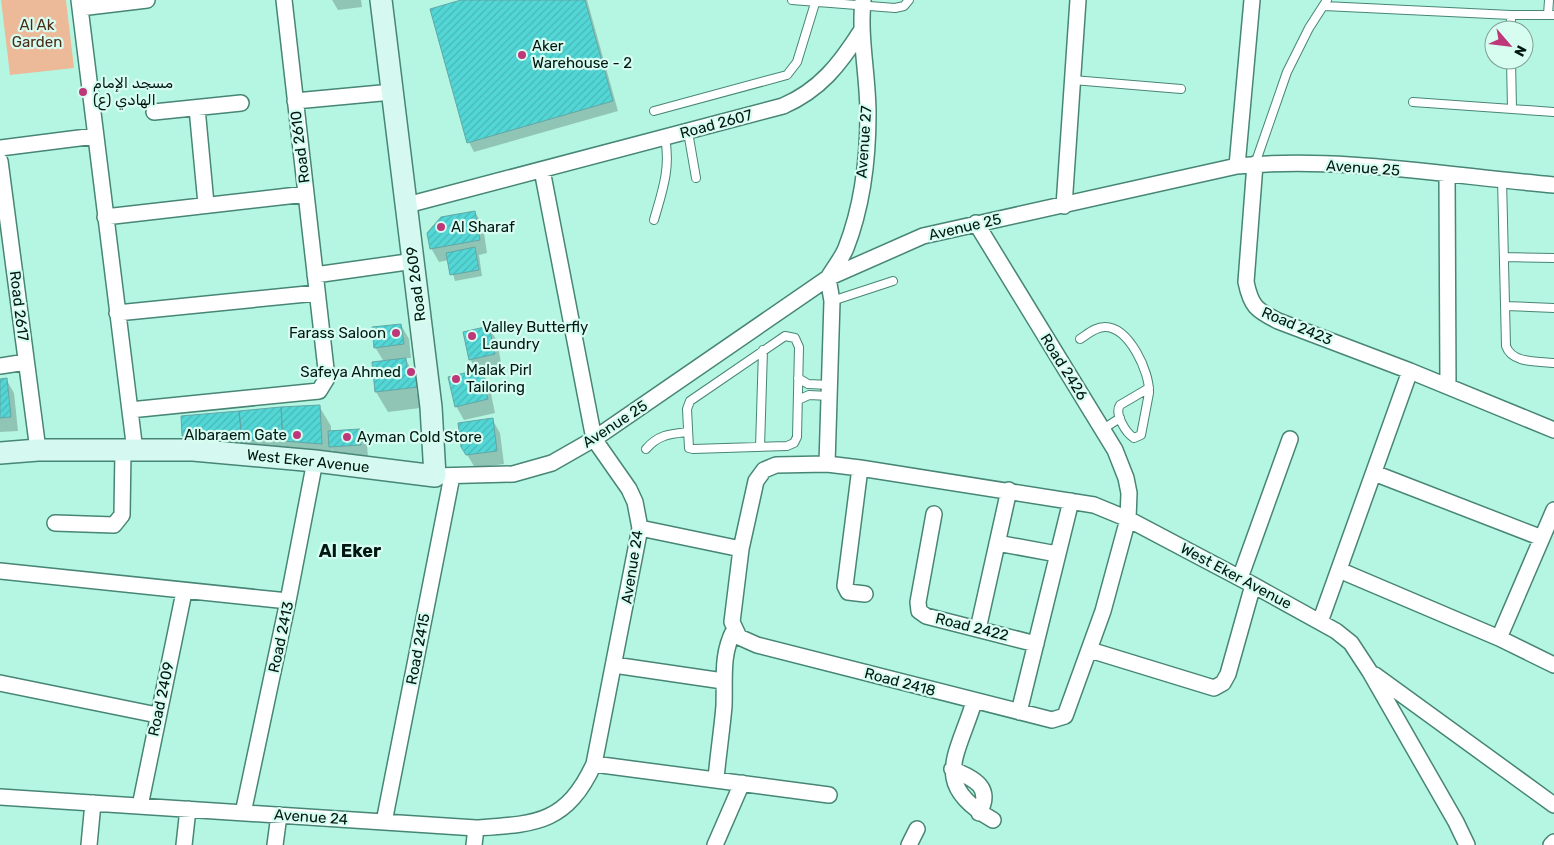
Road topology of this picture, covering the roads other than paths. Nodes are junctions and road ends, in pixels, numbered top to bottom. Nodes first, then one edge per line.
1 (147, 0) edge
2 (284, 0) edge
3 (381, 0) edge
4 (792, 0) edge
5 (909, 0) edge
6 (1078, 0) edge
7 (1252, 0) edge
8 (1549, 0) edge
9 (815, 1) edge
10 (862, 3) edge
11 (1325, 3) edge
12 (80, 4) edge
13 (1511, 15) junction
14 (1551, 15) edge
15 (1511, 20) edge
16 (861, 31) junction
17 (1511, 70) edge
18 (1073, 80) junction
19 (1181, 89) dead end
20 (392, 92) junction
21 (295, 102) junction
22 (1413, 102) dead end
23 (241, 103) dead end
24 (197, 108) junction
25 (1512, 108) junction
26 (654, 111) dead end
27 (154, 112) dead end
28 (1554, 112) edge
29 (688, 132) junction
30 (95, 136) junction
31 (665, 138) junction
32 (0, 148) edge
33 (0, 161) edge
34 (1256, 164) junction
35 (1236, 166) junction
36 (542, 170) junction
37 (1447, 174) junction
38 (696, 178) dead end
39 (1502, 179) junction
40 (1554, 185) edge
41 (306, 194) junction
42 (206, 204) junction
43 (406, 205) junction
44 (1064, 206) junction
45 (105, 217) junction
46 (654, 220) dead end
47 (976, 224) junction
48 (1505, 257) junction
49 (1554, 258) edge
50 (414, 261) junction
51 (315, 275) junction
52 (828, 278) junction
53 (893, 281) dead end
54 (317, 293) junction
55 (832, 300) junction
56 (1506, 306) junction
57 (1554, 308) edge
58 (117, 313) junction
59 (1080, 339) dead end
60 (763, 350) junction
61 (26, 362) junction
62 (1554, 363) edge
63 (0, 366) edge
64 (1410, 371) junction
65 (798, 378) junction
66 (1448, 386) junction
67 (1149, 388) junction
68 (829, 390) junction
69 (798, 400) junction
70 (130, 410) junction
71 (1120, 418) junction
72 (1102, 429) junction
73 (1554, 430) edge
74 (687, 432) junction
75 (594, 439) junction
76 (1290, 439) dead end
77 (760, 447) junction
78 (646, 449) dead end
79 (38, 450) junction
80 (129, 451) junction
81 (0, 453) edge
82 (315, 461) junction
83 (827, 464) junction
84 (860, 468) junction
85 (1374, 473) junction
86 (444, 476) junction
87 (1009, 490) junction
88 (1071, 500) junction
89 (1554, 510) edge
90 (934, 514) dead end
91 (1128, 518) junction
92 (55, 523) dead end
93 (640, 528) junction
94 (1542, 538) junction
95 (997, 542) junction
96 (741, 550) junction
97 (1058, 554) junction
98 (1339, 570) junction
99 (0, 571) edge
100 (1247, 581) junction
101 (184, 592) junction
102 (865, 594) dead end
103 (288, 602) junction
104 (1320, 622) junction
105 (978, 629) junction
106 (734, 630) junction
107 (1499, 638) junction
108 (1036, 644) junction
109 (1090, 650) junction
110 (614, 665) junction
111 (1554, 665) edge
112 (1370, 672) junction
113 (723, 681) junction
114 (0, 683) edge
115 (974, 702) junction
116 (1067, 711) joint
117 (1019, 712) junction
118 (157, 714) junction
119 (594, 764) junction
120 (952, 768) junction
121 (716, 779) junction
122 (742, 783) junction
123 (829, 795) dead end
124 (0, 797) edge
125 (93, 803) junction
126 (1554, 805) edge
127 (140, 806) junction
128 (188, 809) junction
129 (243, 812) junction
130 (278, 815) junction
131 (384, 822) junction
132 (476, 828) junction
133 (917, 829) dead end
134 (1554, 842) edge
135 (88, 845) edge
136 (184, 845) edge
137 (276, 845) edge
138 (474, 845) edge
139 (714, 845) edge
140 (909, 845) edge
141 (1467, 845) edge
142 (1551, 845) edge

1 - 12 street
2 - 21 street, Road 2610
3 - 20 street, Road 2609
4 - 9 lane
5 - 10 lane
6 - 18 street
7 - 35 street
8 - 14 lane
9 - 10 lane
9 - 26 lane
10 - 16 street, Avenue 27
11 - 13 lane
11 - 34 lane
12 - 30 street
13 - 14 lane
13 - 15 lane
16 - 29 street, Road 2607
16 - 52 street, Avenue 27
17 - 25 lane
18 - 19 lane
18 - 44 street
20 - 21 street
20 - 43 street, Road 2609
21 - 41 street, Road 2610
22 - 25 lane
23 - 24 street
24 - 27 street
24 - 42 street
25 - 28 lane
29 - 31 street, Road 2607
29 - 38 lane
30 - 32 street
30 - 45 street
31 - 36 street, Road 2607
31 - 46 lane
33 - 61 street, Road 2617
34 - 35 street, Avenue 25
34 - 37 street, Avenue 25
34 - 64 street, Road 2423
35 - 44 street, Avenue 25
36 - 43 street, Road 2607
36 - 75 street
37 - 39 street, Avenue 25
37 - 66 street
39 - 40 street, Avenue 25
39 - 48 lane
41 - 42 street
41 - 51 street, Road 2610
42 - 45 street
43 - 50 street, Road 2609
44 - 47 street, Avenue 25
45 - 58 street
47 - 52 street, Avenue 25
47 - 72 street, Road 2426
48 - 49 lane
48 - 56 lane
50 - 51 street
50 - 86 street, Road 2609
51 - 54 street, Road 2610
52 - 55 street
52 - 75 street, Avenue 25
53 - 55 lane
54 - 58 street
54 - 70 street, Road 2610
55 - 68 street
56 - 57 lane
56 - 62 lane
58 - 70 street
59 - 67 lane
60 - 65 lane
60 - 74 lane
60 - 77 lane
61 - 63 street
61 - 79 street, Road 2617
64 - 66 street, Road 2423
64 - 85 street
65 - 68 lane
65 - 69 lane
66 - 73 street, Road 2423
67 - 71 lane
67 - 71 lane
68 - 69 lane
68 - 83 street
69 - 77 lane
70 - 80 street
71 - 72 lane
72 - 91 street, Road 2426
74 - 77 lane
74 - 78 lane
75 - 86 street, Avenue 25
75 - 93 street, Avenue 24
76 - 100 street
79 - 80 street, West Eker Avenue
79 - 81 street, West Eker Avenue
80 - 82 street, West Eker Avenue
80 - 92 street
82 - 86 street, West Eker Avenue
82 - 103 street, Road 2413
83 - 84 street, West Eker Avenue
83 - 96 street
84 - 87 street, West Eker Avenue
84 - 102 street
85 - 94 street
85 - 98 street
86 - 131 street, Road 2415
87 - 88 street, West Eker Avenue
87 - 95 street
88 - 91 street, West Eker Avenue
88 - 97 street
89 - 94 street
90 - 105 street, Road 2422
91 - 100 street, West Eker Avenue
91 - 109 street, Road 2426
93 - 96 street
93 - 110 street, Avenue 24
94 - 107 street
95 - 97 street
95 - 105 street
96 - 106 street
97 - 108 street
98 - 104 street
98 - 107 street
99 - 101 street
100 - 104 street, West Eker Avenue
100 - 109 street
101 - 103 street
101 - 118 street, Road 2409
103 - 129 street, Road 2413
104 - 112 street, West Eker Avenue
105 - 108 street, Road 2422
106 - 113 street
106 - 115 street, Road 2418
107 - 111 street
108 - 117 street
109 - 116 street, Road 2426
110 - 113 street
110 - 119 street, Avenue 24
112 - 126 street, West Eker Avenue
112 - 141 street
113 - 121 street
114 - 118 street
115 - 117 street, Road 2418
115 - 120 street
116 - 117 street, Road 2418
118 - 127 street, Road 2409
119 - 121 street
119 - 132 street, Avenue 24
120 - 120 street
121 - 122 street
122 - 123 street
122 - 139 street
124 - 125 street, Avenue 24
125 - 127 street, Avenue 24
125 - 135 street
127 - 128 street, Avenue 24
128 - 129 street, Avenue 24
128 - 136 street
129 - 130 street, Avenue 24
130 - 131 street, Avenue 24
130 - 137 street
131 - 132 street, Avenue 24
132 - 138 street
133 - 140 street
134 - 142 street

